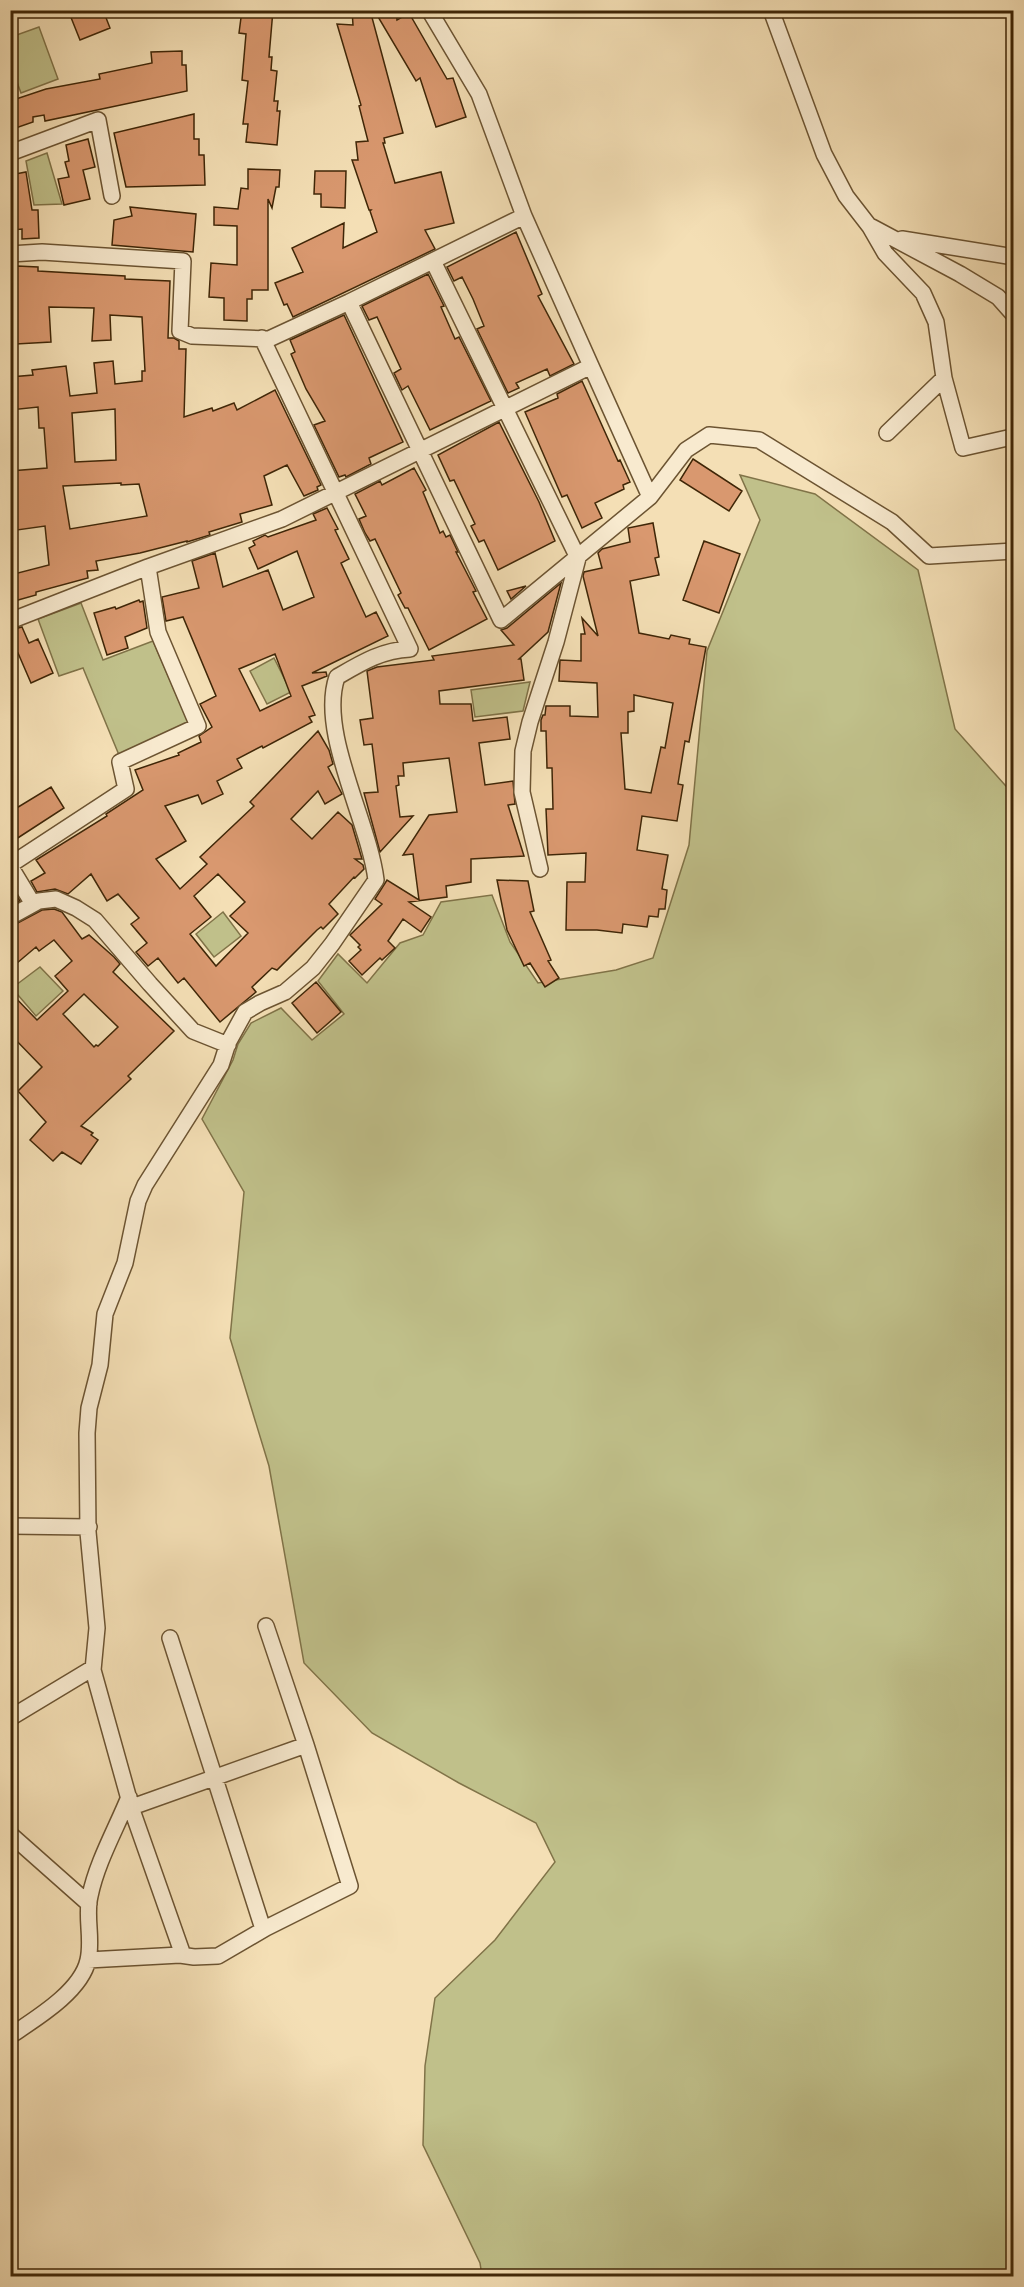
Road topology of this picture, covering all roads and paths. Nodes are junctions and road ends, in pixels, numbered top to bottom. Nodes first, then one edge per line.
1 (429, 10) edge
2 (771, 10) edge
3 (10, 153) edge
4 (112, 196) dead end
5 (524, 216) junction
6 (870, 227) junction
7 (887, 236) junction
8 (10, 254) edge
9 (1014, 257) edge
10 (433, 261) junction
11 (349, 302) junction
12 (1014, 315) edge
13 (262, 338) junction
14 (591, 366) junction
15 (944, 378) junction
16 (506, 410) junction
17 (887, 433) dead end
18 (1012, 437) dead end
19 (420, 451) junction
20 (336, 493) junction
21 (650, 496) junction
22 (1014, 551) edge
23 (578, 558) junction
24 (148, 567) junction
25 (10, 621) edge
26 (10, 866) edge
27 (540, 869) dead end
28 (33, 904) junction
29 (10, 917) edge
30 (228, 1045) junction
31 (10, 1526) edge
32 (88, 1527) junction
33 (266, 1626) dead end
34 (170, 1638) dead end
35 (93, 1668) junction
36 (10, 1718) edge
37 (306, 1745) junction
38 (215, 1777) junction
39 (130, 1802) junction
40 (10, 1834) edge
41 (89, 1904) junction
42 (263, 1929) junction
43 (183, 1955) junction
44 (88, 1960) junction
45 (10, 2036) edge

1 - 5 street
2 - 6 street
3 - 4 street
5 - 10 street
5 - 14 street
6 - 7 street
6 - 15 street
7 - 9 street
7 - 12 street
8 - 13 street
10 - 11 street
10 - 16 street
11 - 13 street
11 - 19 street
13 - 20 street
14 - 16 street
14 - 21 street
15 - 17 street
15 - 18 street
16 - 19 street
16 - 23 street
19 - 20 street
19 - 23 street
20 - 24 street
20 - 30 street
21 - 22 street
21 - 23 street
23 - 27 street
24 - 25 street
24 - 26 street
26 - 28 street
28 - 29 street
28 - 30 street
30 - 32 street
31 - 32 street
32 - 35 street
33 - 37 street
34 - 38 street
35 - 36 street
35 - 39 street
37 - 38 street
37 - 42 street
38 - 39 street
38 - 42 street
39 - 41 street
39 - 43 street
40 - 41 street
41 - 44 street
42 - 43 street
43 - 44 street
44 - 45 street

